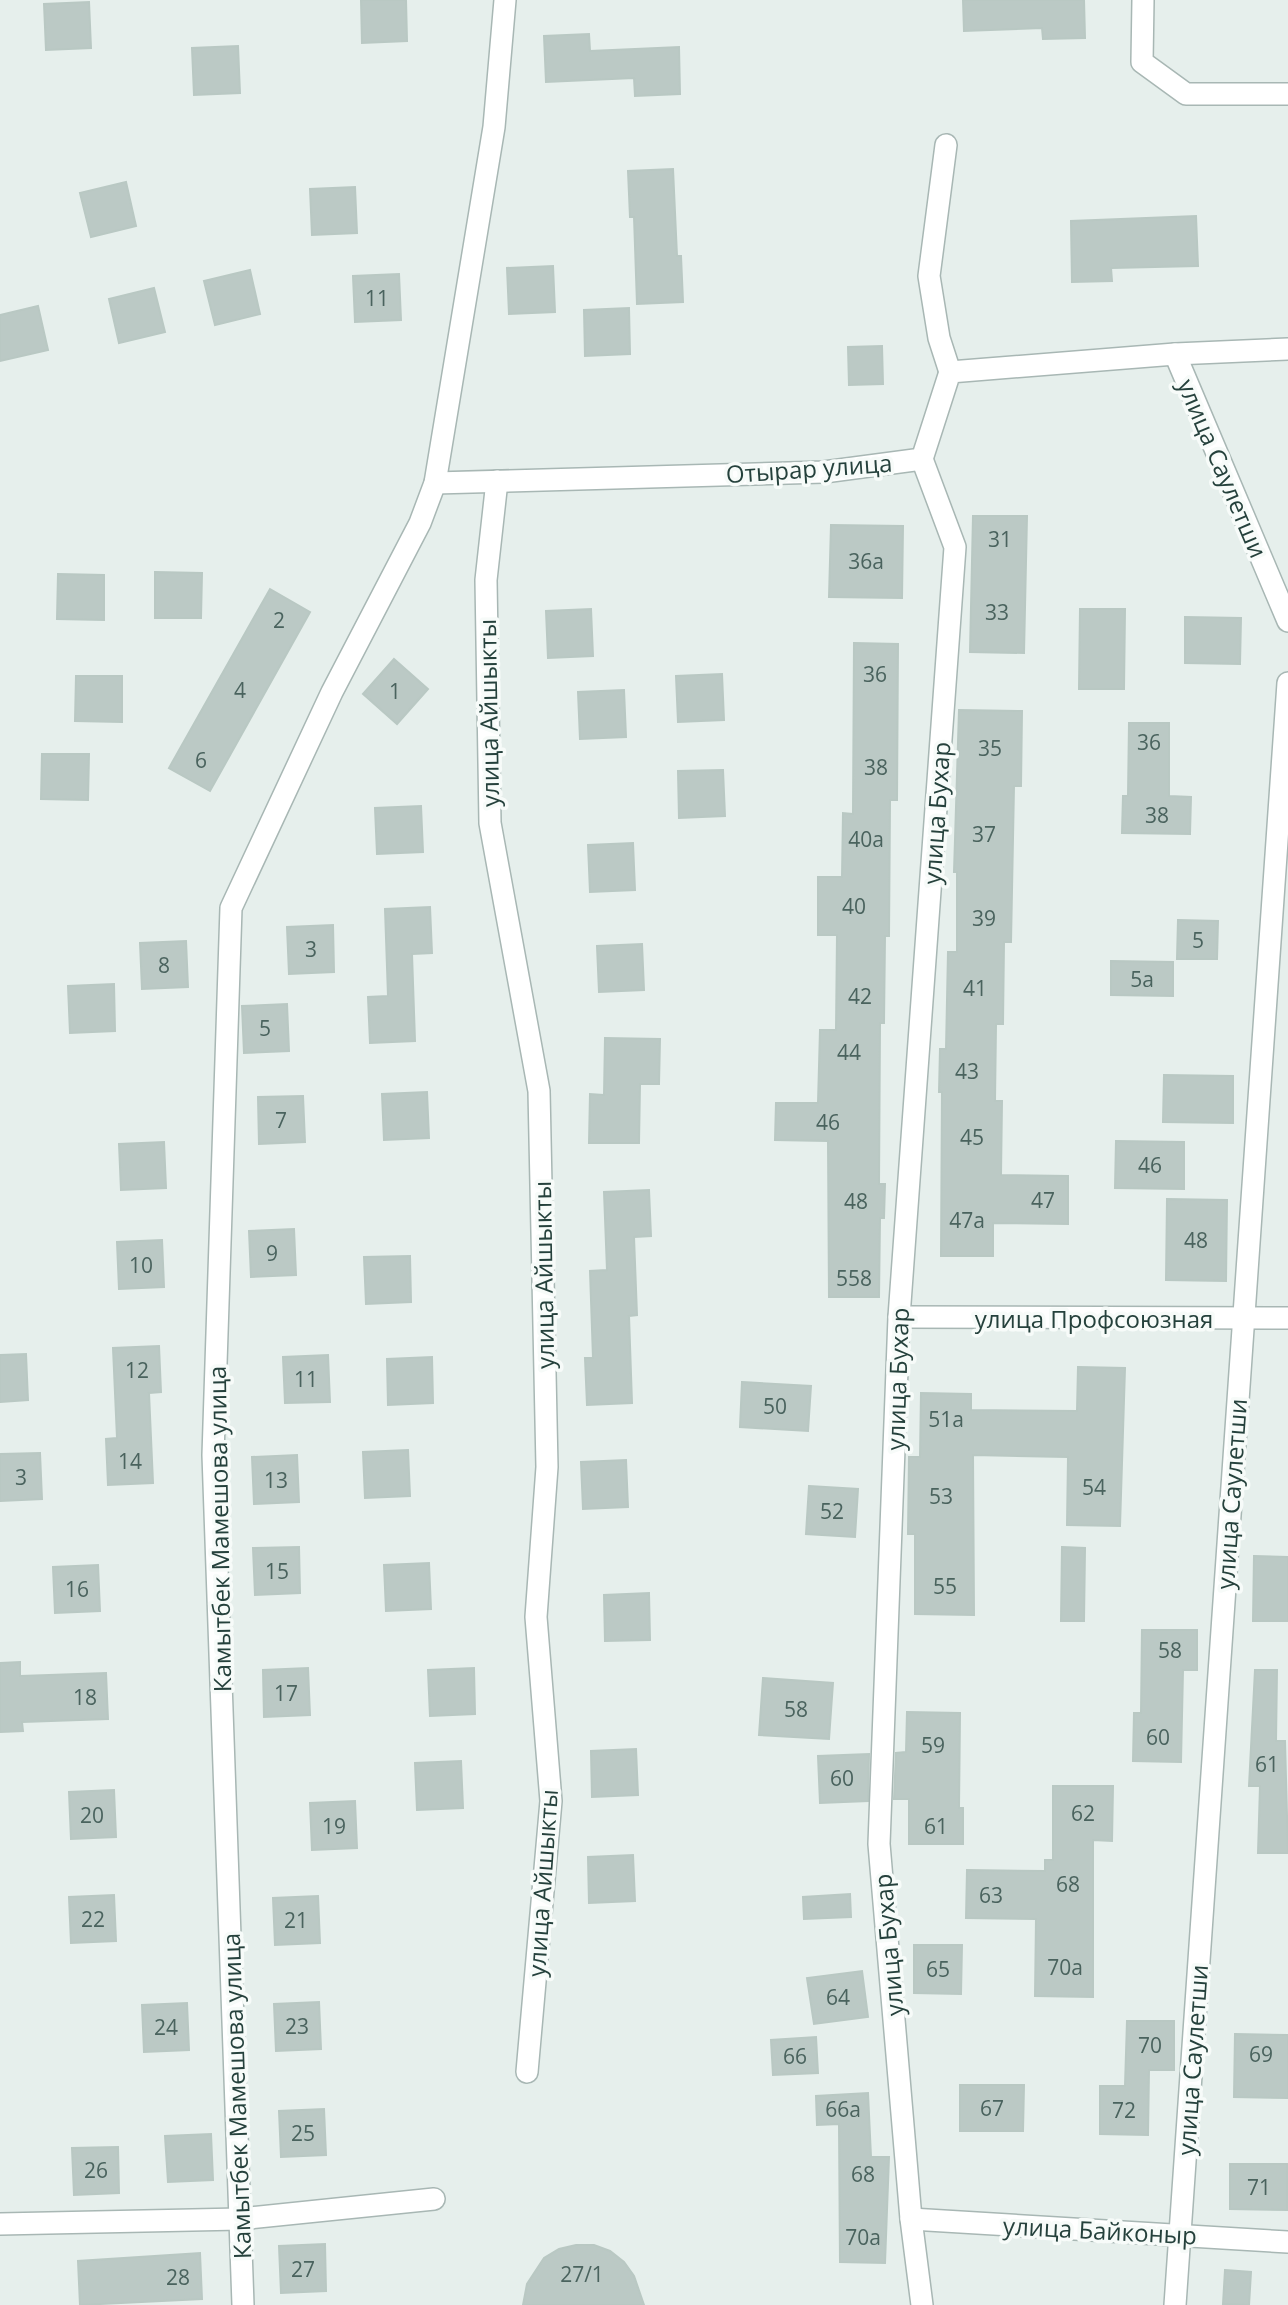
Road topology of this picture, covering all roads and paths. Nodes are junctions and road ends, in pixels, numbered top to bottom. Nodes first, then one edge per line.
1 (505, 0) edge
2 (1143, 0) edge
3 (1288, 94) edge
4 (946, 145) dead end
5 (1288, 349) edge
6 (1175, 354) junction
7 (950, 372) junction
8 (922, 459) junction
9 (498, 481) junction
10 (435, 483) junction
11 (1288, 621) edge
12 (1288, 684) edge
13 (899, 1317) junction
14 (1244, 1318) junction
15 (1288, 1318) edge
16 (527, 2072) dead end
17 (434, 2199) dead end
18 (240, 2219) junction
19 (911, 2219) junction
20 (0, 2224) edge
21 (1180, 2235) junction
22 (1288, 2242) edge
23 (243, 2305) edge
24 (922, 2305) edge
25 (1175, 2305) edge

1 - 10 street, Камытбек Мамешова улица
2 - 3 street
4 - 7 street
5 - 6 street
6 - 7 street
6 - 11 street, улица Саулетши
7 - 8 street, Отырар улица
8 - 9 street, Отырар улица
8 - 13 street, улица Бухар
9 - 10 street, Отырар улица
9 - 16 street, улица Айшыкты
10 - 18 street, Камытбек Мамешова улица
12 - 14 street, улица Саулетши
13 - 14 street, улица Профсоюзная
13 - 19 street, улица Бухар
14 - 15 street, улица Профсоюзная
14 - 21 street, улица Саулетши
17 - 18 street
18 - 20 street
18 - 23 street, Камытбек Мамешова улица
19 - 21 street, улица Байконыр
19 - 24 street, улица Бухар
21 - 22 street, улица Байконыр
21 - 25 street, улица Саулетши

